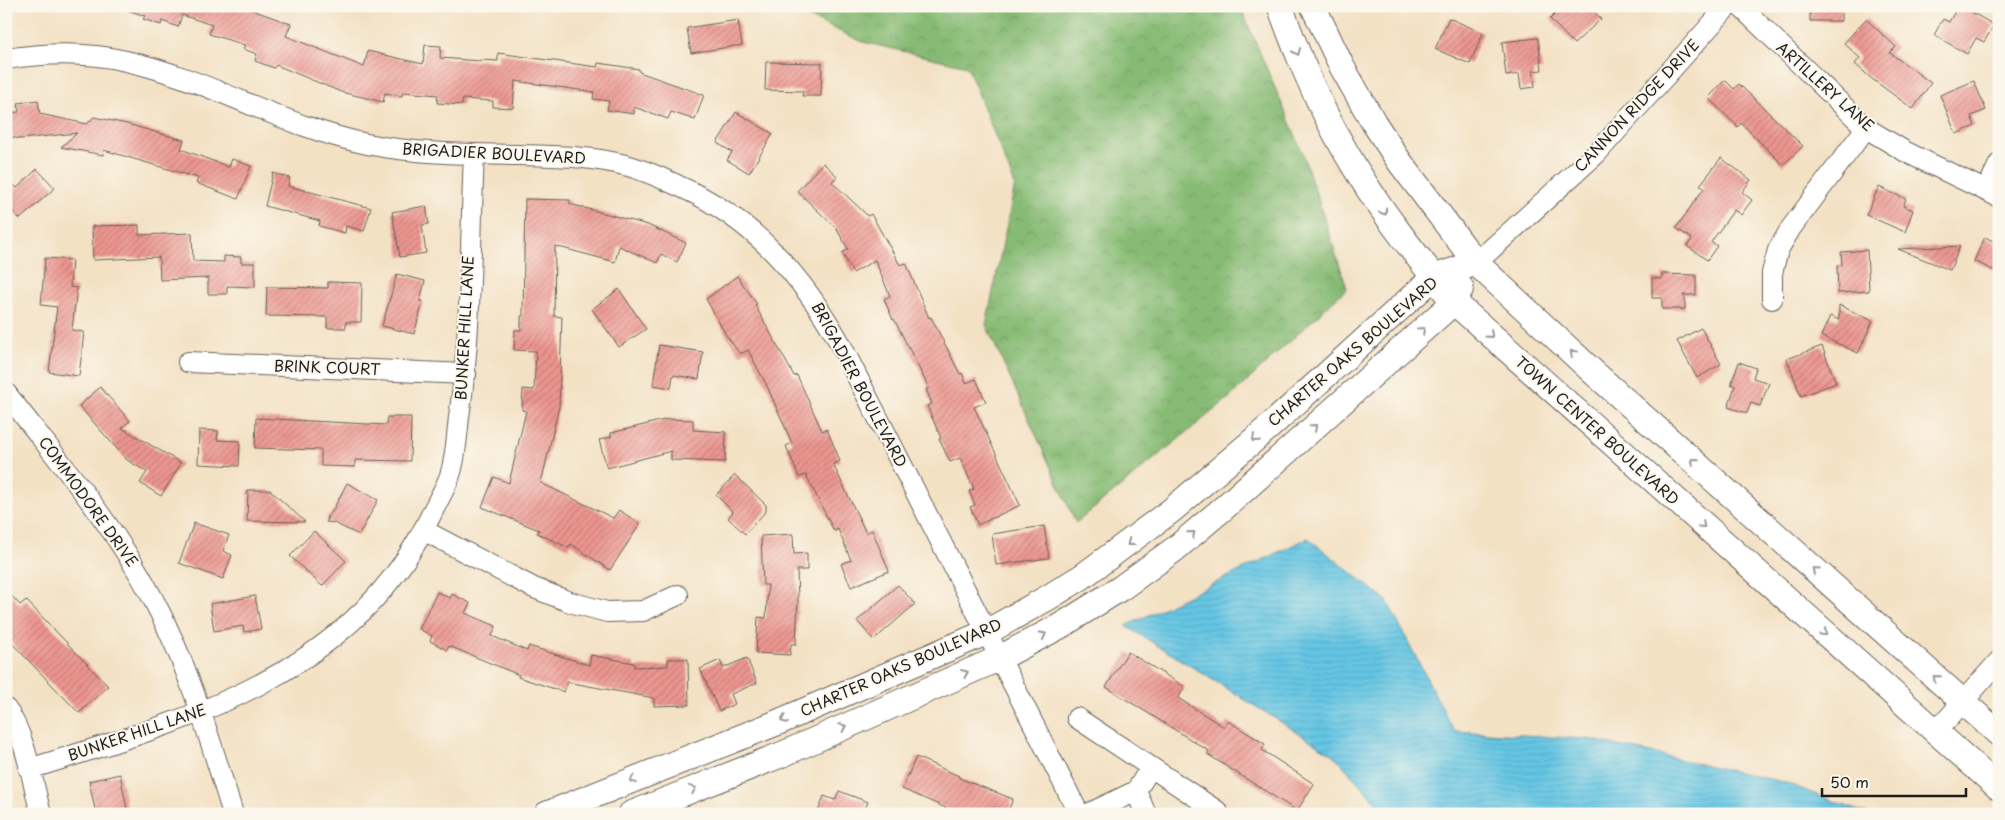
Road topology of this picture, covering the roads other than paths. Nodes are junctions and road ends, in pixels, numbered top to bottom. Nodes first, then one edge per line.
1 (1280, 6) edge
2 (1313, 6) edge
3 (1728, 6) edge
4 (1740, 6) edge
5 (6, 59) edge
6 (1866, 128) junction
7 (474, 154) junction
8 (1999, 164) edge
9 (1992, 194) edge
10 (1476, 263) junction
11 (1434, 277) junction
12 (1772, 299) dead end
13 (1454, 302) junction
14 (188, 362) dead end
15 (466, 374) junction
16 (6, 393) edge
17 (423, 530) junction
18 (678, 595) dead end
19 (987, 632) junction
20 (1000, 658) junction
21 (1999, 661) edge
22 (1964, 702) junction
23 (6, 709) edge
24 (201, 711) junction
25 (1077, 718) dead end
26 (1936, 732) junction
27 (1999, 734) edge
28 (1151, 767) junction
29 (29, 769) junction
30 (1999, 788) edge
31 (1136, 791) junction
32 (41, 814) edge
33 (233, 814) edge
34 (547, 814) edge
35 (631, 814) edge
36 (1078, 814) edge
37 (1088, 814) edge
38 (1146, 814) edge
39 (1219, 814) edge

1 -> 11 street, TOWN CENTER BOULEVARD
2 - 10 street
3 - 10 street, CANNON RIDGE DRIVE
4 - 6 street, ARTILLERY LANE
5 - 7 street, BRIGADIER BOULEVARD
6 - 9 street, ARTILLERY LANE
6 - 12 street
7 - 15 street, BUNKER HILL LANE
7 - 19 street, BRIGADIER BOULEVARD
8 - 9 street
10 - 11 street, CHARTER OAKS BOULEVARD
10 - 13 street, CHARTER OAKS BOULEVARD
22 -> 10 street
11 - 13 street, TOWN CENTER BOULEVARD
11 -> 19 street, CHARTER OAKS BOULEVARD
20 -> 13 street, CHARTER OAKS BOULEVARD
13 -> 26 street, TOWN CENTER BOULEVARD
14 - 15 street, BRINK COURT
15 - 17 street, BUNKER HILL LANE
16 - 24 street, COMMODORE DRIVE
17 - 18 street
17 - 24 street, BUNKER HILL LANE
19 - 20 street, BRIGADIER BOULEVARD
19 -> 34 street, CHARTER OAKS BOULEVARD
35 -> 20 street, CHARTER OAKS BOULEVARD
20 - 36 street, BRIGADIER BOULEVARD
21 - 22 street
22 - 26 street
22 - 27 street
23 - 29 street
24 - 29 street, BUNKER HILL LANE
24 - 33 street, COMMODORE DRIVE
25 - 28 street
26 - 30 street, TOWN CENTER BOULEVARD
28 - 31 street
28 - 39 street
29 - 32 street
31 - 37 street
31 - 38 street

